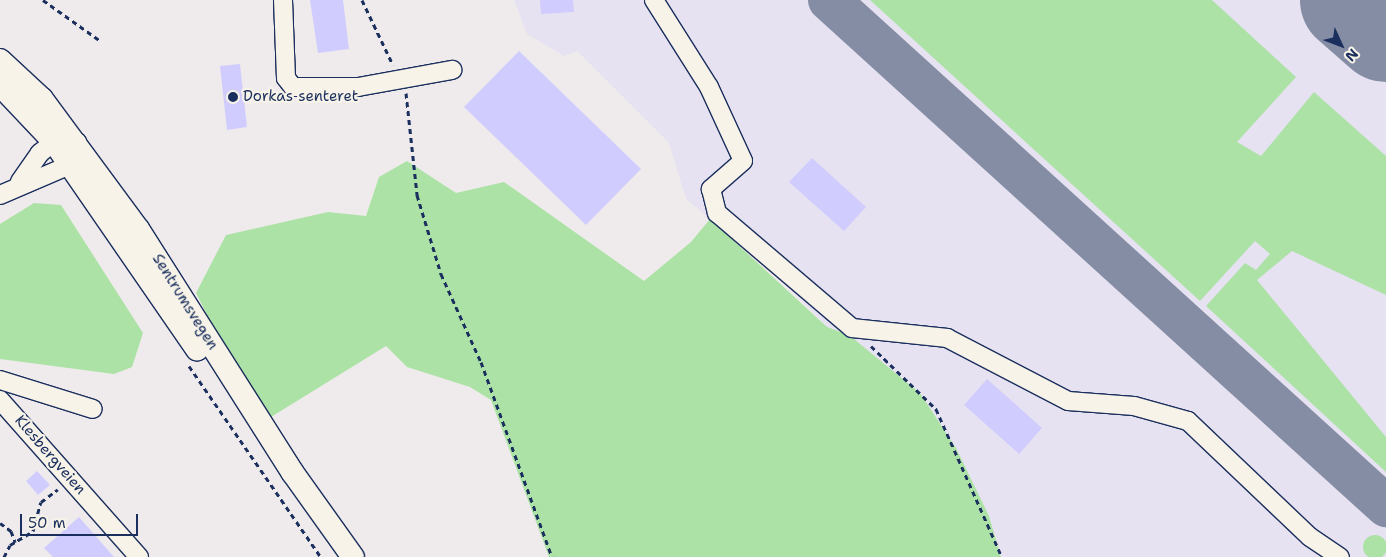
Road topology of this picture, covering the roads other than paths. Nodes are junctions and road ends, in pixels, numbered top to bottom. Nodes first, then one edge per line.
1 (283, 0) edge
2 (654, 0) edge
3 (0, 60) edge
4 (452, 70) dead end
5 (0, 85) edge
6 (54, 142) junction
7 (77, 142) junction
8 (70, 165) junction
9 (20, 182) junction
10 (0, 194) edge
11 (0, 380) edge
12 (0, 400) edge
13 (93, 409) dead end
14 (139, 557) edge
15 (342, 557) edge
16 (353, 557) edge
17 (1340, 557) edge

1 - 4 street
2 - 17 street
3 - 7 main road, Sentrumsvegen
5 - 6 main road, Sentrumsvegen
6 - 7 street
6 - 8 main road, Sentrumsvegen
6 - 9 street
7 - 8 street
7 - 16 main road, Sentrumsvegen
8 - 9 street
8 - 15 main road, Sentrumsvegen
9 - 10 street
11 - 13 street
12 - 14 street, Klesbergveien

